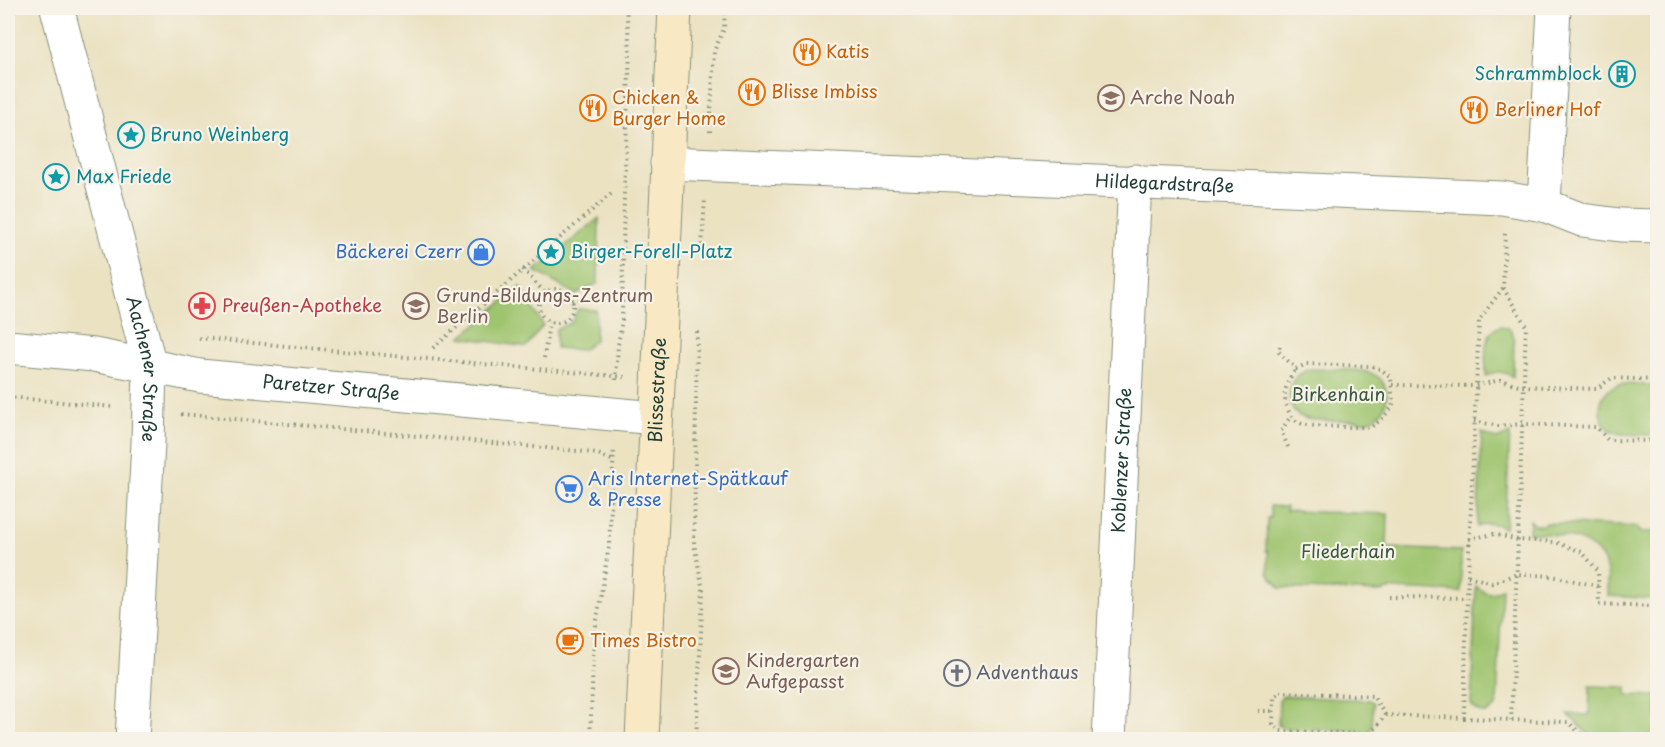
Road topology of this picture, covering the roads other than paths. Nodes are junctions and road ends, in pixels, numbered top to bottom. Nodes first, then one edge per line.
1 (57, 8) edge
2 (675, 8) edge
3 (1554, 8) edge
4 (667, 163) junction
5 (1135, 182) junction
6 (1544, 205) junction
7 (1658, 226) edge
8 (8, 347) edge
9 (150, 366) junction
10 (656, 418) junction
11 (132, 740) edge
12 (642, 740) edge
13 (1109, 740) edge

1 - 9 street, Aachener Straße
2 - 4 main road, Blissestraße
3 - 6 street
4 - 5 street, Hildegardstraße
4 - 10 main road, Blissestraße
5 - 6 street, Hildegardstraße
5 - 13 street, Koblenzer Straße
6 - 7 street, Hildegardstraße
8 - 9 street, Paretzer Straße
9 - 10 street, Paretzer Straße
9 - 11 street, Aachener Straße
10 - 12 main road, Blissestraße

